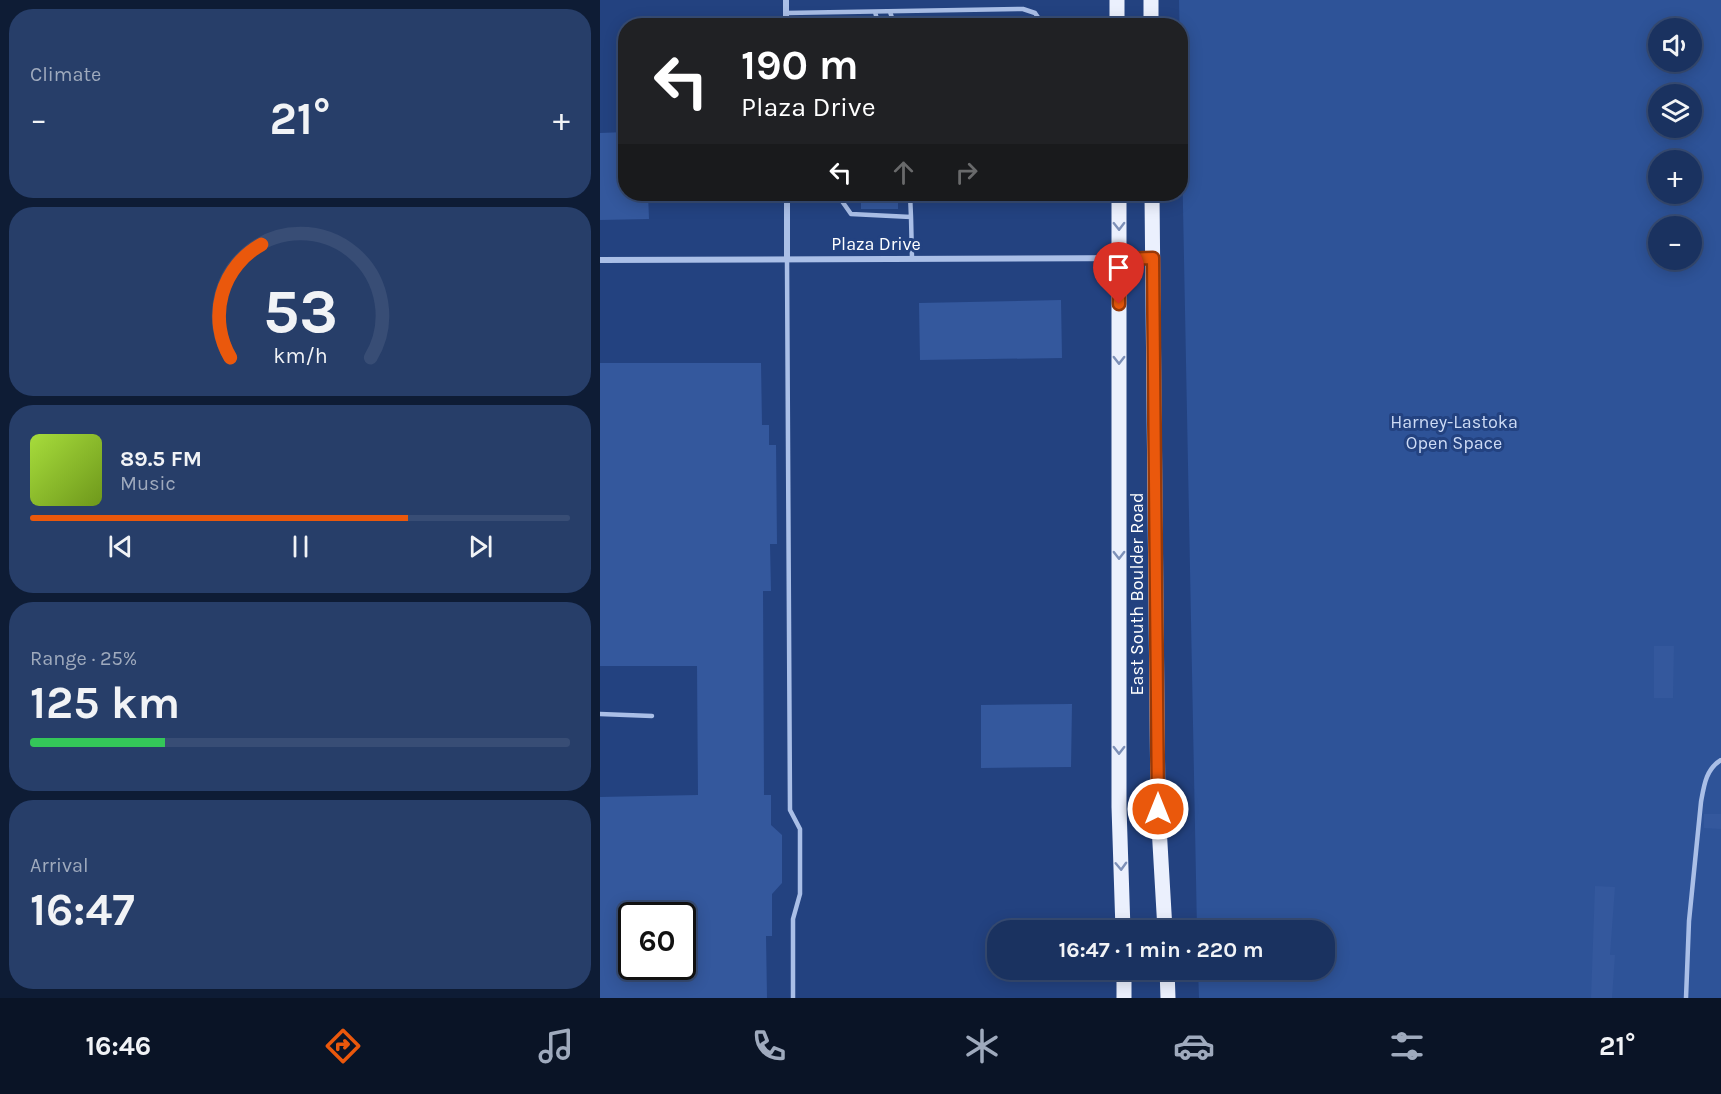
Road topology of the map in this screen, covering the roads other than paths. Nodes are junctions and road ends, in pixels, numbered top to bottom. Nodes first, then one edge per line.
1 (786, 0) edge
2 (1117, 0) edge
3 (1150, 0) edge
4 (875, 12) junction
5 (890, 12) junction
6 (786, 13) junction
7 (786, 18) edge
8 (877, 18) edge
9 (892, 18) edge
10 (1038, 18) edge
11 (1117, 18) edge
12 (1151, 18) edge
13 (787, 201) edge
14 (842, 201) edge
15 (910, 201) edge
16 (1119, 201) edge
17 (1152, 201) edge
18 (911, 217) junction
19 (912, 258) junction
20 (1153, 258) junction
21 (787, 259) junction
22 (1119, 259) junction
23 (600, 260) edge
24 (600, 714) edge
25 (652, 716) dead end
26 (1721, 760) edge
27 (1122, 920) edge
28 (1164, 920) edge
29 (1124, 980) edge
30 (1167, 980) edge
31 (793, 998) edge
32 (1124, 998) edge
33 (1168, 998) edge
34 (1686, 998) edge

1 - 6 street
2 - 11 main road
3 - 12 main road
4 - 5 lane
4 - 6 lane
4 - 8 lane
5 - 9 lane
5 - 10 lane
6 - 7 street
13 - 21 street
14 - 18 lane
15 - 18 lane
16 -> 22 main road, East South Boulder Road
17 - 20 main road, East South Boulder Road
18 - 19 lane
19 - 21 street, Plaza Drive
19 - 22 street, Plaza Drive
20 - 22 street, Plaza Drive
20 - 28 main road, East South Boulder Road
21 - 23 street, Plaza Drive
21 - 31 lane
22 -> 27 main road, East South Boulder Road
24 - 25 lane
26 - 34 lane
29 - 32 main road
30 - 33 main road

